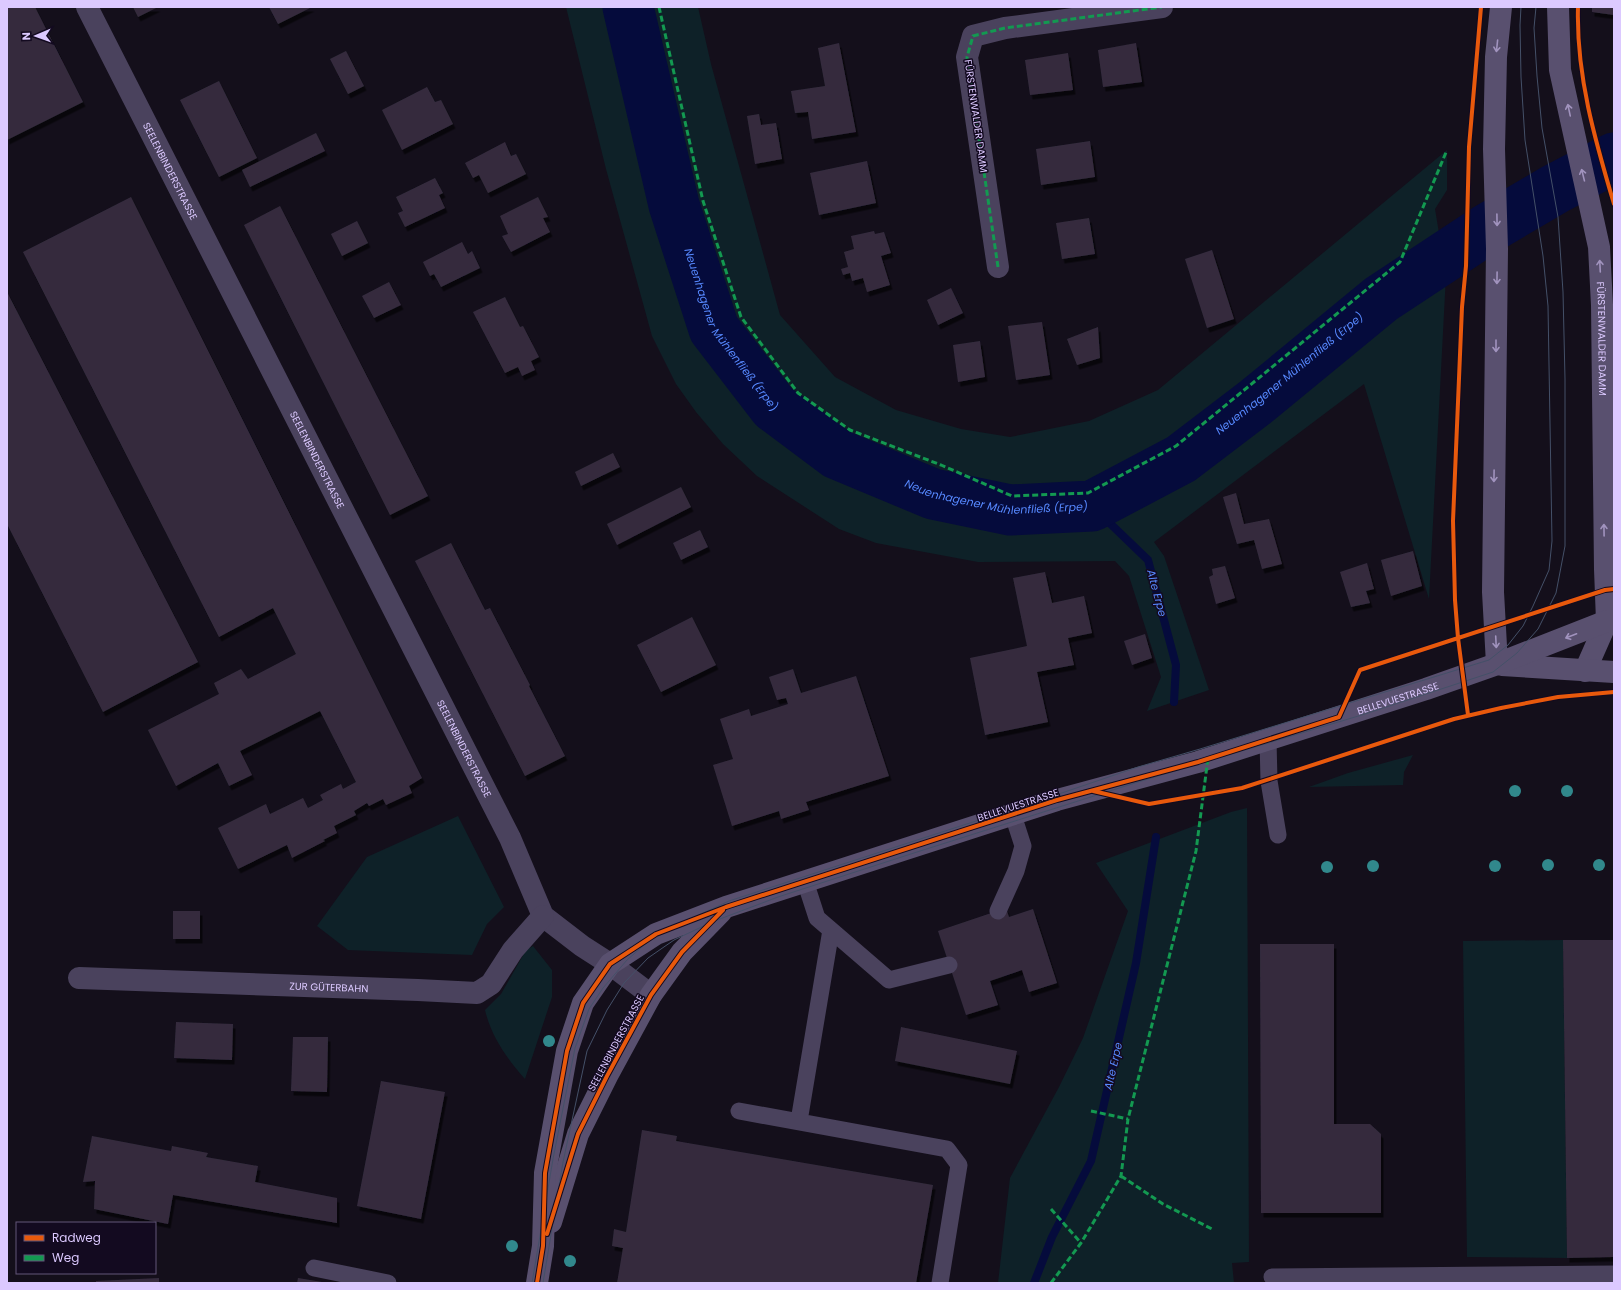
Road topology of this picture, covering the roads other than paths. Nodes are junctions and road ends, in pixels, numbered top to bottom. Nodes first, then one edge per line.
1 (87, 7) edge
2 (1162, 7) edge
3 (1501, 7) edge
4 (1558, 7) edge
5 (998, 267) dead end
6 (1610, 621) edge
7 (1497, 664) junction
8 (1585, 671) junction
9 (1614, 672) edge
10 (1268, 740) junction
11 (1013, 814) junction
12 (1278, 835) dead end
13 (805, 881) junction
14 (726, 907) junction
15 (998, 911) dead end
16 (543, 916) junction
17 (831, 930) junction
18 (610, 964) junction
19 (949, 965) dead end
20 (79, 978) dead end
21 (651, 994) junction
22 (739, 1111) dead end
23 (799, 1121) junction
24 (543, 1246) junction
25 (314, 1268) dead end
26 (1614, 1274) edge
27 (1272, 1278) dead end
28 (388, 1283) edge
29 (538, 1283) edge
30 (940, 1283) edge

1 - 16 street, SEELENBINDERSTRASSE
2 - 5 street, FÜRSTENWALDER DAMM
3 -> 7 street
6 -> 4 street, FÜRSTENWALDER DAMM
6 -> 7 street, BELLEVUESTRASSE
6 - 8 street, FÜRSTENWALDER DAMM
7 - 8 street
7 - 10 street, BELLEVUESTRASSE
8 - 9 street
10 - 11 street, BELLEVUESTRASSE
10 - 12 lane
11 - 13 street, BELLEVUESTRASSE
11 - 15 lane
13 - 14 street, BELLEVUESTRASSE
13 - 17 lane
14 - 18 street, SEELENBINDERSTRASSE
14 - 21 street, SEELENBINDERSTRASSE
16 - 18 street
16 - 20 street, ZUR GÜTERBAHN
17 - 19 lane
17 - 23 lane
18 - 21 street
18 - 24 street, SEELENBINDERSTRASSE
21 - 24 street, SEELENBINDERSTRASSE
22 - 23 lane
23 - 30 lane
24 - 29 street, SEELENBINDERSTRASSE
25 - 28 lane
26 - 27 lane

